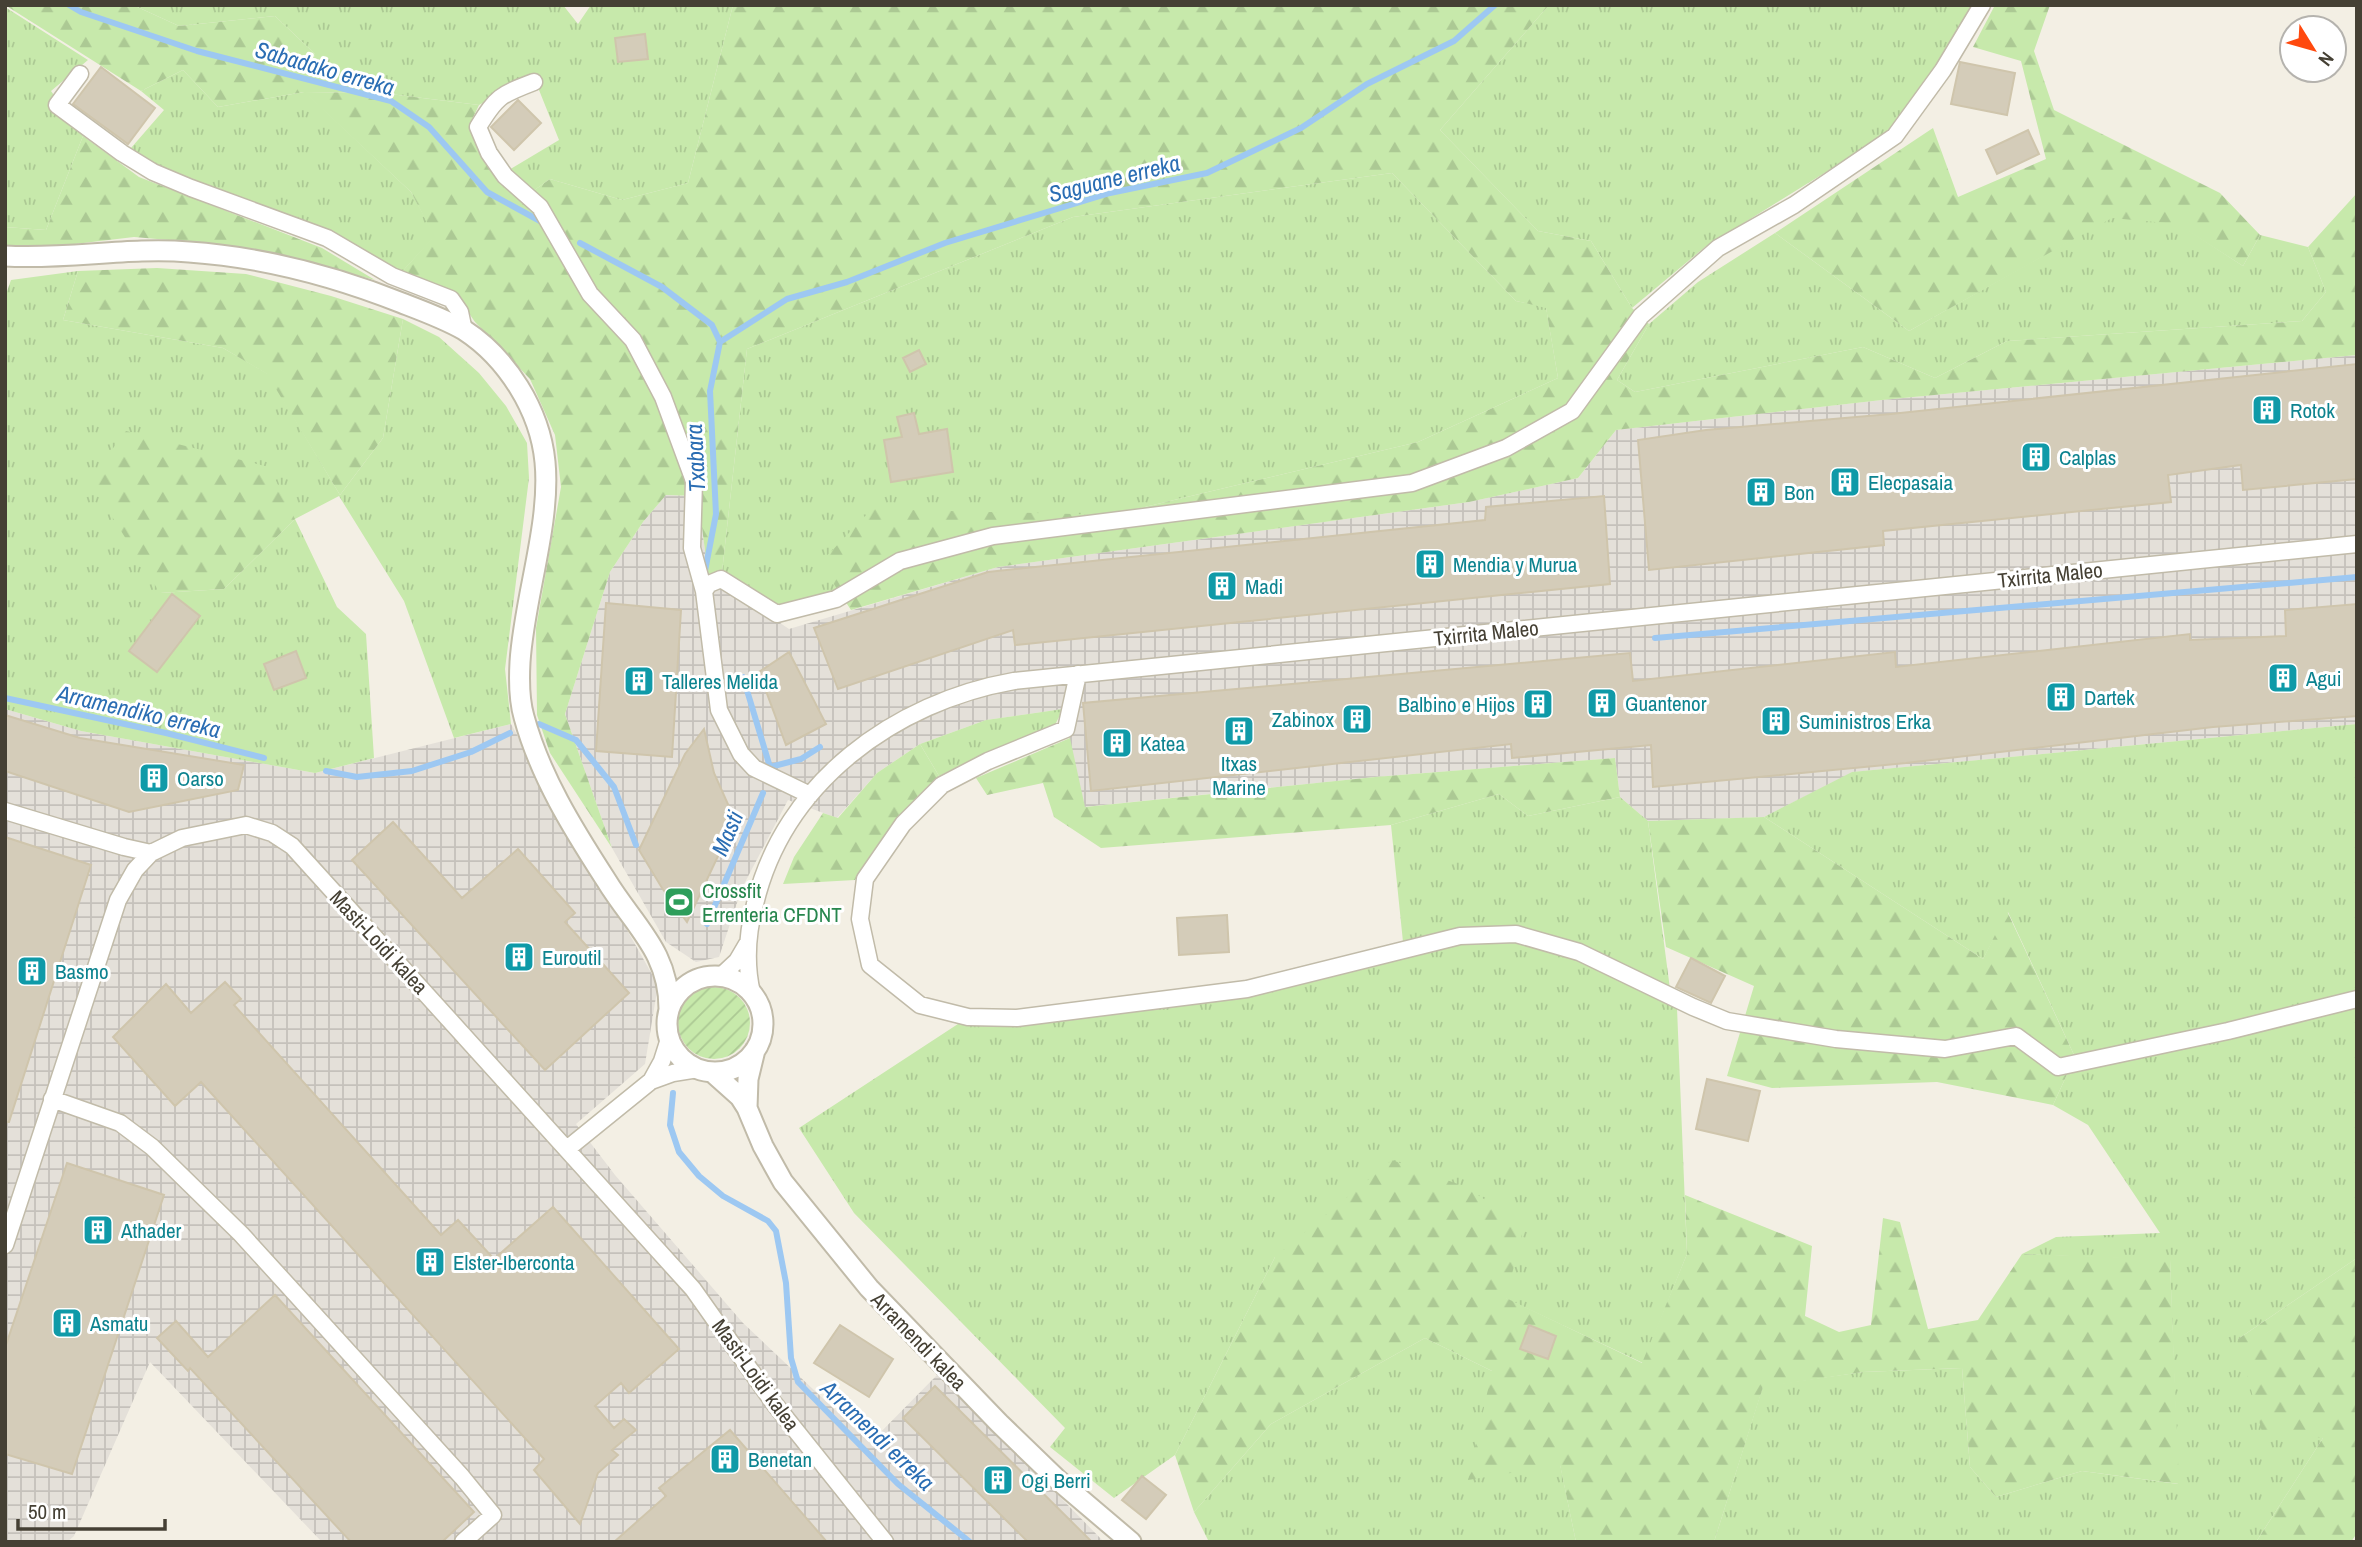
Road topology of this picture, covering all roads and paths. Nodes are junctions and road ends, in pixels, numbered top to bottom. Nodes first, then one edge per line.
1 (1982, 5) edge
2 (80, 75) dead end
3 (534, 82) dead end
4 (5, 256) edge
5 (464, 331) junction
6 (2357, 544) edge
7 (704, 591) junction
8 (1078, 674) junction
9 (810, 796) junction
10 (5, 811) edge
11 (151, 853) junction
12 (748, 941) junction
13 (654, 947) junction
14 (721, 976) junction
15 (698, 978) junction
16 (752, 993) junction
17 (2357, 999) edge
18 (669, 1009) junction
19 (669, 1039) junction
20 (755, 1050) junction
21 (705, 1070) junction
22 (651, 1081) junction
23 (52, 1099) junction
24 (747, 1108) junction
25 (567, 1149) junction
26 (5, 1245) edge
27 (463, 1542) edge
28 (885, 1542) edge
29 (1130, 1542) edge

1 - 7 street
2 - 5 street
3 - 7 street
4 - 5 street
5 - 13 street
6 - 8 street, Txirrita Maleo
7 - 9 street
8 - 9 street, Txirrita Maleo
8 - 17 street
9 - 12 street, Txirrita Maleo
10 - 11 street
11 - 23 street, Masti-Loidi kalea
11 - 25 street, Masti-Loidi kalea
12 - 14 street, Txirrita Maleo
12 - 16 street, Txirrita Maleo
13 - 15 street
13 - 18 street
14 - 15 street
14 - 16 street
15 - 18 street
16 - 20 street
18 - 19 street
19 - 21 street
19 - 22 street
20 - 21 street
20 - 24 street
21 - 22 street
21 - 24 street
22 - 25 street
23 - 26 street, Masti-Loidi kalea
23 - 27 street
24 - 29 street, Arramendi kalea
25 - 28 street, Masti-Loidi kalea

